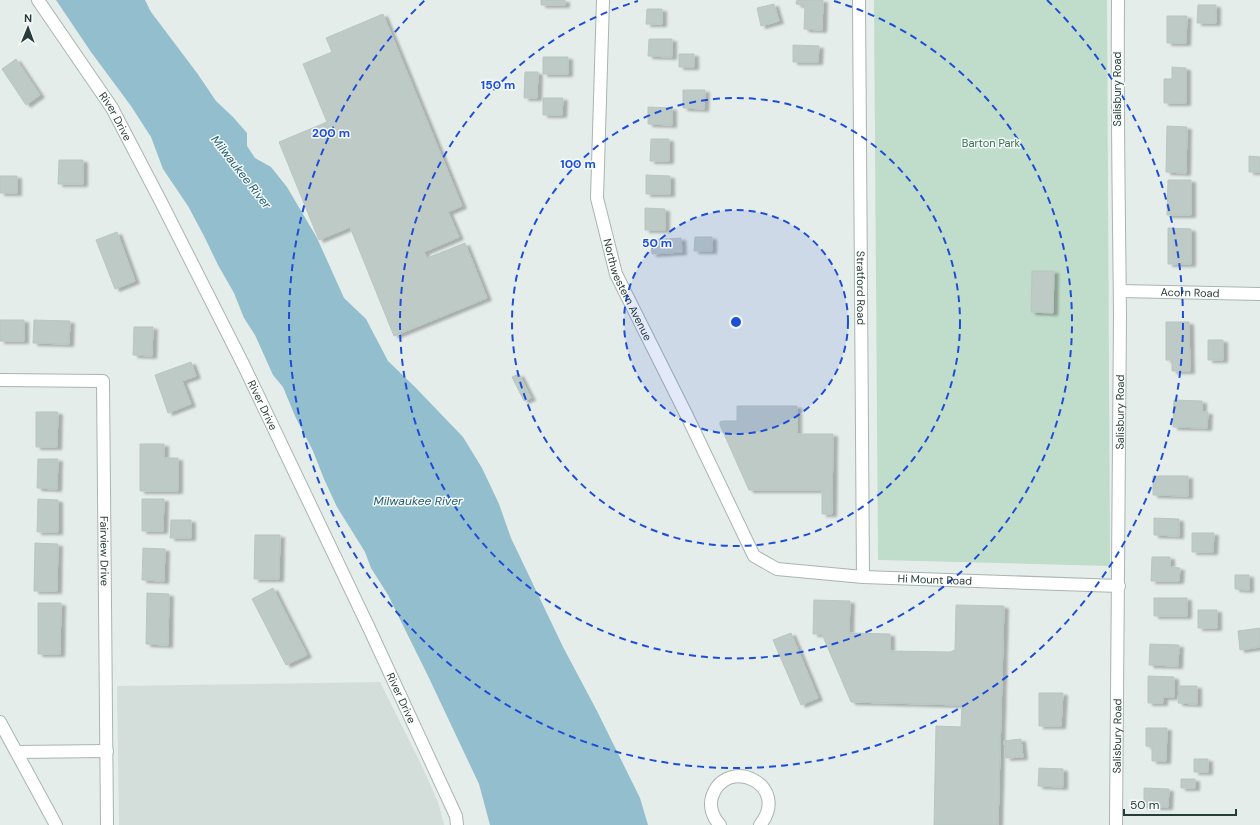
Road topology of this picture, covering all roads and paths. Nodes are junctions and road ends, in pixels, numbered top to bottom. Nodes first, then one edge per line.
1 (38, 0) edge
2 (603, 0) edge
3 (859, 0) edge
4 (1118, 0) edge
5 (1120, 291) junction
6 (1260, 294) edge
7 (0, 380) edge
8 (754, 556) joint
9 (863, 577) junction
10 (1119, 586) junction
11 (0, 722) edge
12 (107, 751) junction
13 (16, 752) junction
14 (767, 823) edge
15 (56, 825) edge
16 (107, 825) edge
17 (457, 825) edge
18 (720, 825) edge
19 (1116, 825) edge

1 - 17 street, River Drive
2 - 8 street, Northwestern Avenue
3 - 9 street, Stratford Road
4 - 5 street, Salisbury Road
5 - 6 street, Acorn Road
5 - 10 street, Salisbury Road
7 - 12 street, Fairview Drive
8 - 9 street, Hi Mount Road
9 - 10 street, Hi Mount Road
10 - 19 street, Salisbury Road
11 - 13 street
12 - 13 street
12 - 16 street, Fairview Drive
13 - 15 street
14 - 18 street

